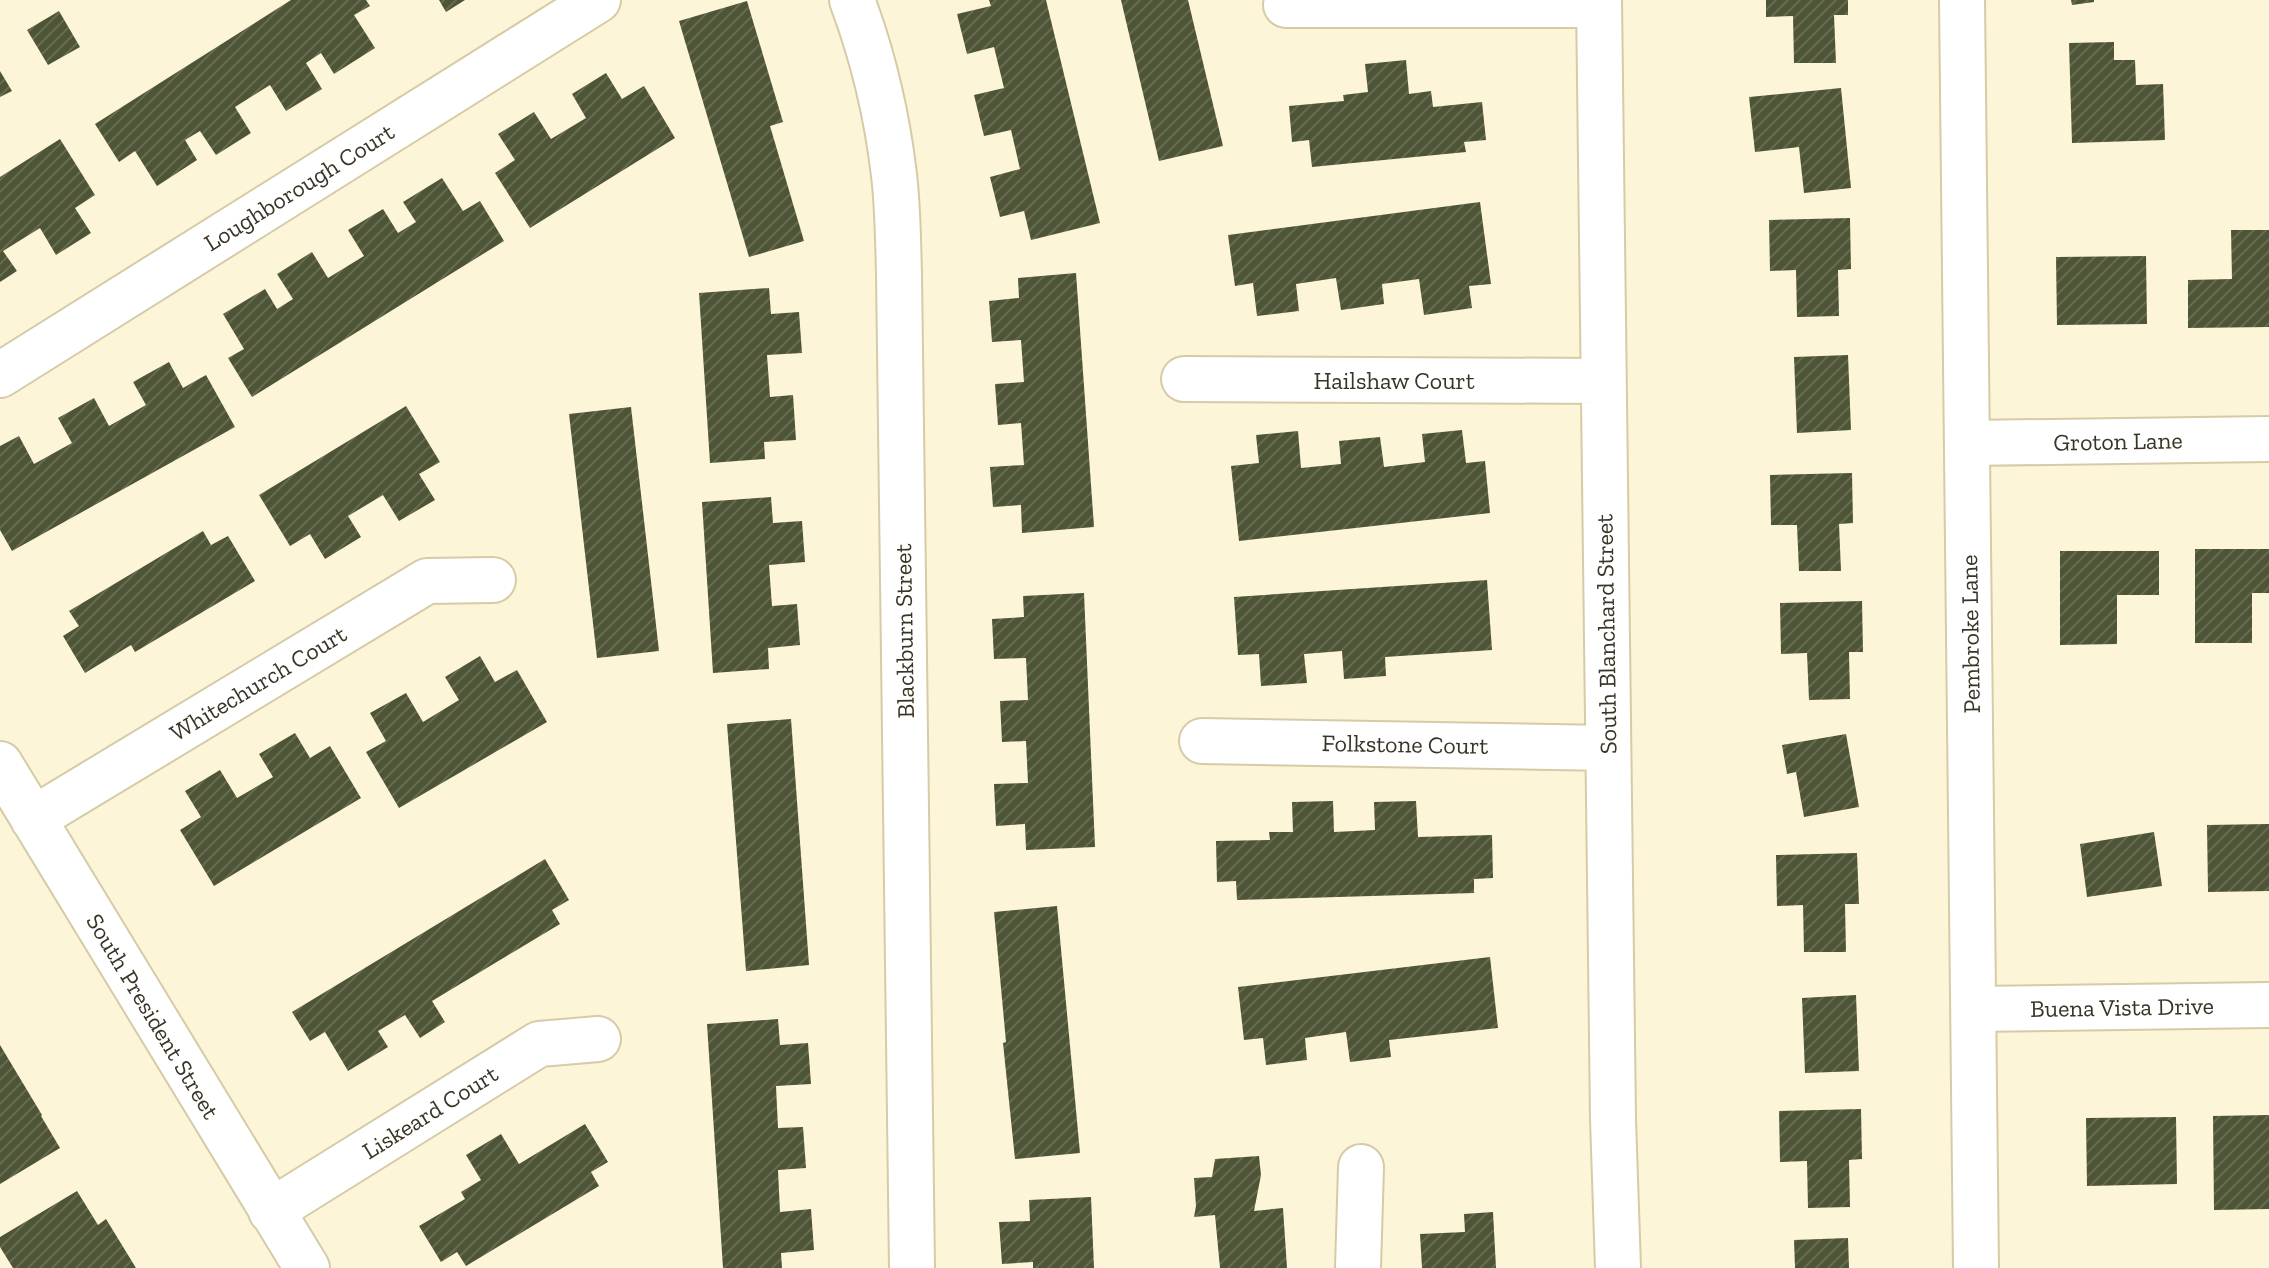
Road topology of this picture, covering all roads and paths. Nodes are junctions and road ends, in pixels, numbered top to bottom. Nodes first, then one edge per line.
1 (598, 0) edge
2 (852, 0) edge
3 (1962, 0) edge
4 (1599, 2) edge
5 (1286, 5) dead end
6 (0, 375) edge
7 (1184, 379) dead end
8 (1603, 381) junction
9 (2269, 439) edge
10 (1968, 443) junction
11 (493, 580) dead end
12 (1202, 741) dead end
13 (1608, 748) junction
14 (0, 764) edge
15 (33, 819) junction
16 (2269, 1005) edge
17 (1975, 1009) junction
18 (598, 1039) dead end
19 (1361, 1167) dead end
20 (271, 1211) junction
21 (307, 1268) edge
22 (912, 1268) edge
23 (1358, 1268) edge
24 (1618, 1268) edge
25 (1976, 1268) edge

1 - 6 street, Loughborough Court
2 - 22 street, Blackburn Street
3 - 10 street, Pembroke Lane
4 - 5 street
4 - 8 street, South Blanchard Street
7 - 8 street, Hailshaw Court
8 - 13 street, South Blanchard Street
9 - 10 street, Groton Lane
10 - 17 street, Pembroke Lane
11 - 15 street, Whitechurch Court
12 - 13 street, Folkstone Court
13 - 24 street, South Blanchard Street
14 - 15 street, South President Street
15 - 20 street, South President Street
16 - 17 street, Buena Vista Drive
17 - 25 street, Pembroke Lane
18 - 20 street, Liskeard Court
19 - 23 street
20 - 21 street, South President Street

